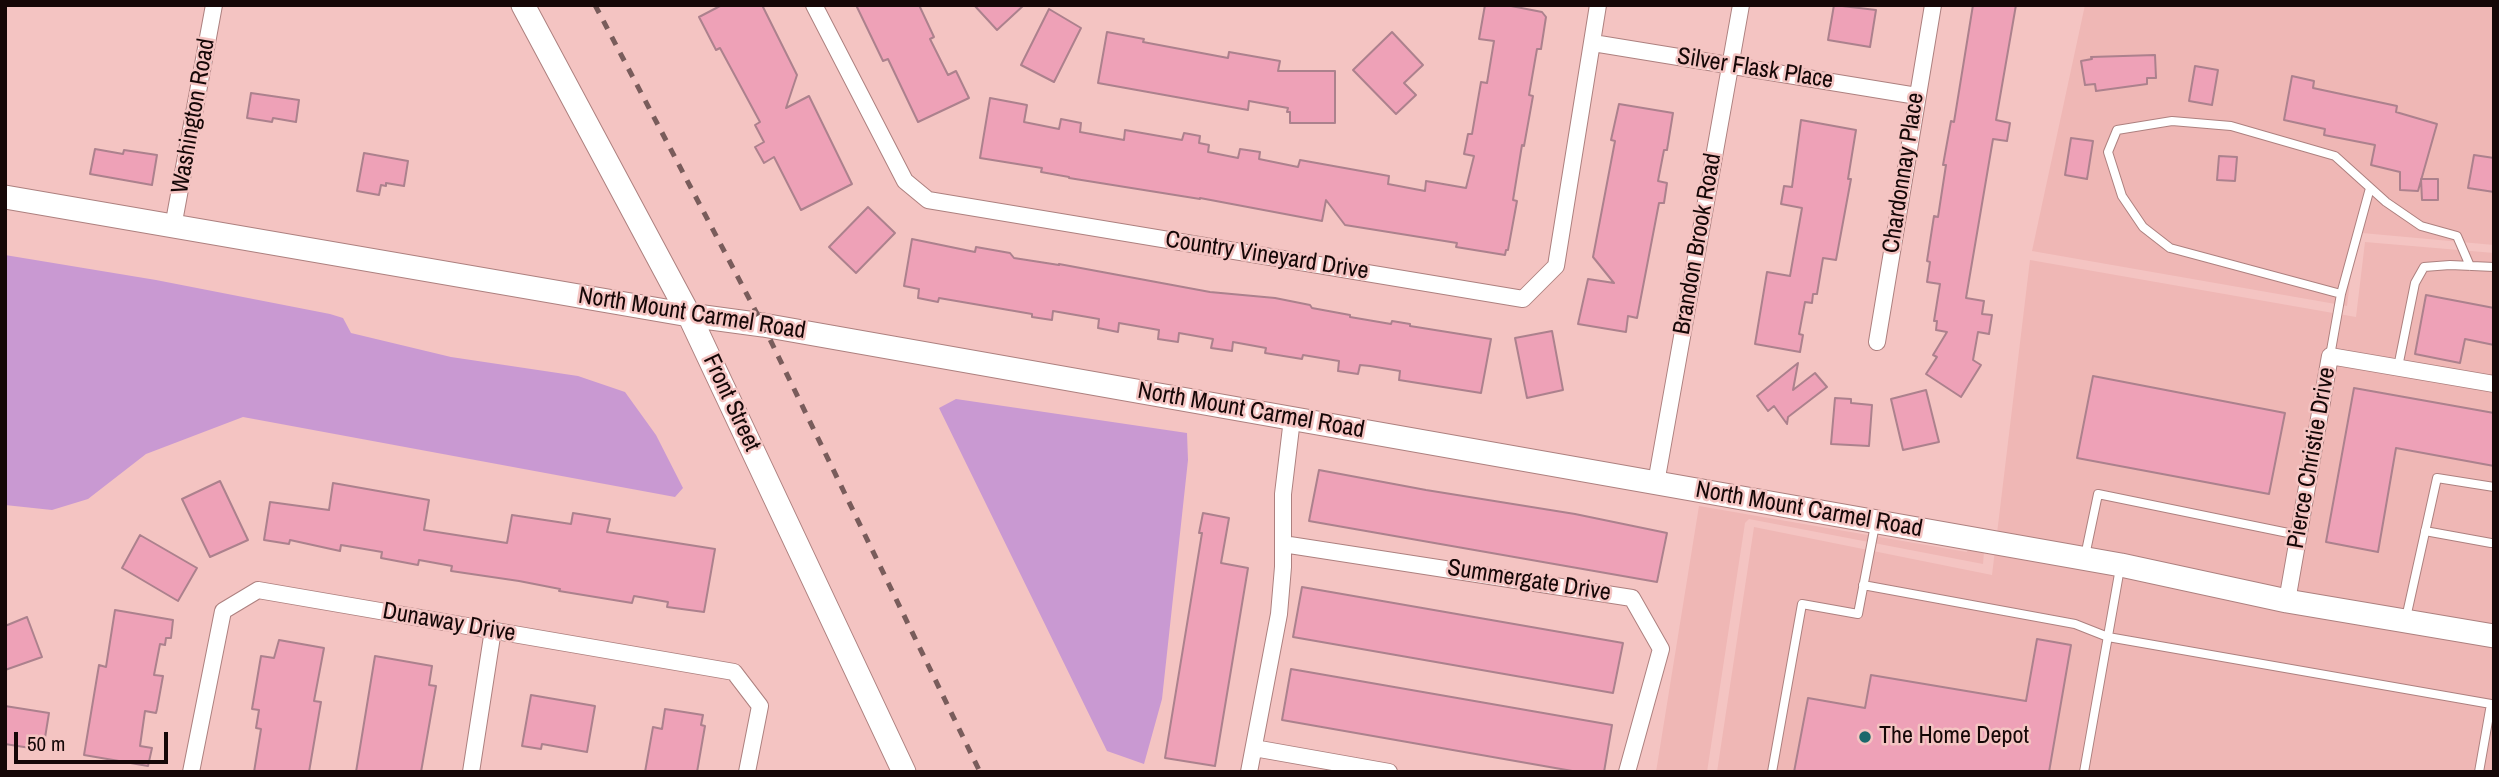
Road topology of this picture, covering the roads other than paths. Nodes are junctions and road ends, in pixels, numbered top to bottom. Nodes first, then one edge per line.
1 (214, 5) edge
2 (523, 5) edge
3 (814, 5) edge
4 (1598, 5) edge
5 (1741, 5) edge
6 (1933, 5) edge
7 (1593, 43) junction
8 (1730, 65) junction
9 (1917, 96) junction
10 (2370, 188) junction
11 (5, 197) edge
12 (173, 227) junction
13 (2470, 266) junction
14 (2494, 267) edge
15 (2341, 294) junction
16 (689, 315) junction
17 (1877, 342) dead end
18 (2330, 356) junction
19 (2398, 367) junction
20 (2494, 384) edge
21 (1292, 419) junction
22 (1656, 483) junction
23 (2494, 487) edge
24 (1875, 522) junction
25 (2425, 531) junction
26 (2298, 535) junction
27 (2491, 543) dead end
28 (1283, 544) junction
29 (2085, 559) junction
30 (2121, 565) junction
31 (1863, 585) junction
32 (2287, 601) junction
33 (2405, 621) junction
34 (493, 630) junction
35 (2494, 636) edge
36 (2108, 637) junction
37 (1254, 748) junction
38 (191, 772) edge
39 (471, 772) edge
40 (747, 772) edge
41 (904, 772) edge
42 (1250, 772) edge
43 (1390, 772) edge
44 (1627, 772) edge
45 (1772, 772) edge
46 (2084, 772) edge
47 (2479, 772) edge

1 - 12 street, Washington Road
2 - 16 street, Front Street
3 - 7 street, Country Vineyard Drive
4 - 7 street, Country Vineyard Drive
5 - 8 street, Brandon Brook Road
6 - 9 street, Chardonnay Place
7 - 8 street, Silver Flask Place
8 - 9 street, Silver Flask Place
8 - 22 street, Brandon Brook Road
9 - 17 street, Chardonnay Place
10 - 13 lane
10 - 15 lane
10 - 15 lane
11 - 12 street, North Mount Carmel Road
12 - 16 street, North Mount Carmel Road
13 - 14 lane
13 - 19 lane
15 - 18 lane
16 - 21 street, North Mount Carmel Road
16 - 41 street, Front Street
18 - 19 street, Pierce Christie Drive
18 - 26 street, Pierce Christie Drive
19 - 20 street, Pierce Christie Drive
21 - 22 street, North Mount Carmel Road
21 - 28 street
22 - 24 street, North Mount Carmel Road
23 - 25 lane
24 - 29 street, North Mount Carmel Road
24 - 31 lane
25 - 27 lane
25 - 33 lane
26 - 29 lane
26 - 32 street, Pierce Christie Drive
28 - 37 street
28 - 44 street, Summergate Drive
29 - 30 street, North Mount Carmel Road
30 - 32 street, North Mount Carmel Road
30 - 36 lane
31 - 36 lane
31 - 45 lane
32 - 33 street, North Mount Carmel Road
33 - 35 street, North Mount Carmel Road
34 - 38 street, Dunaway Drive
34 - 39 street
34 - 40 street, Dunaway Drive
36 - 46 lane
36 - 47 lane
37 - 42 street
37 - 43 street

